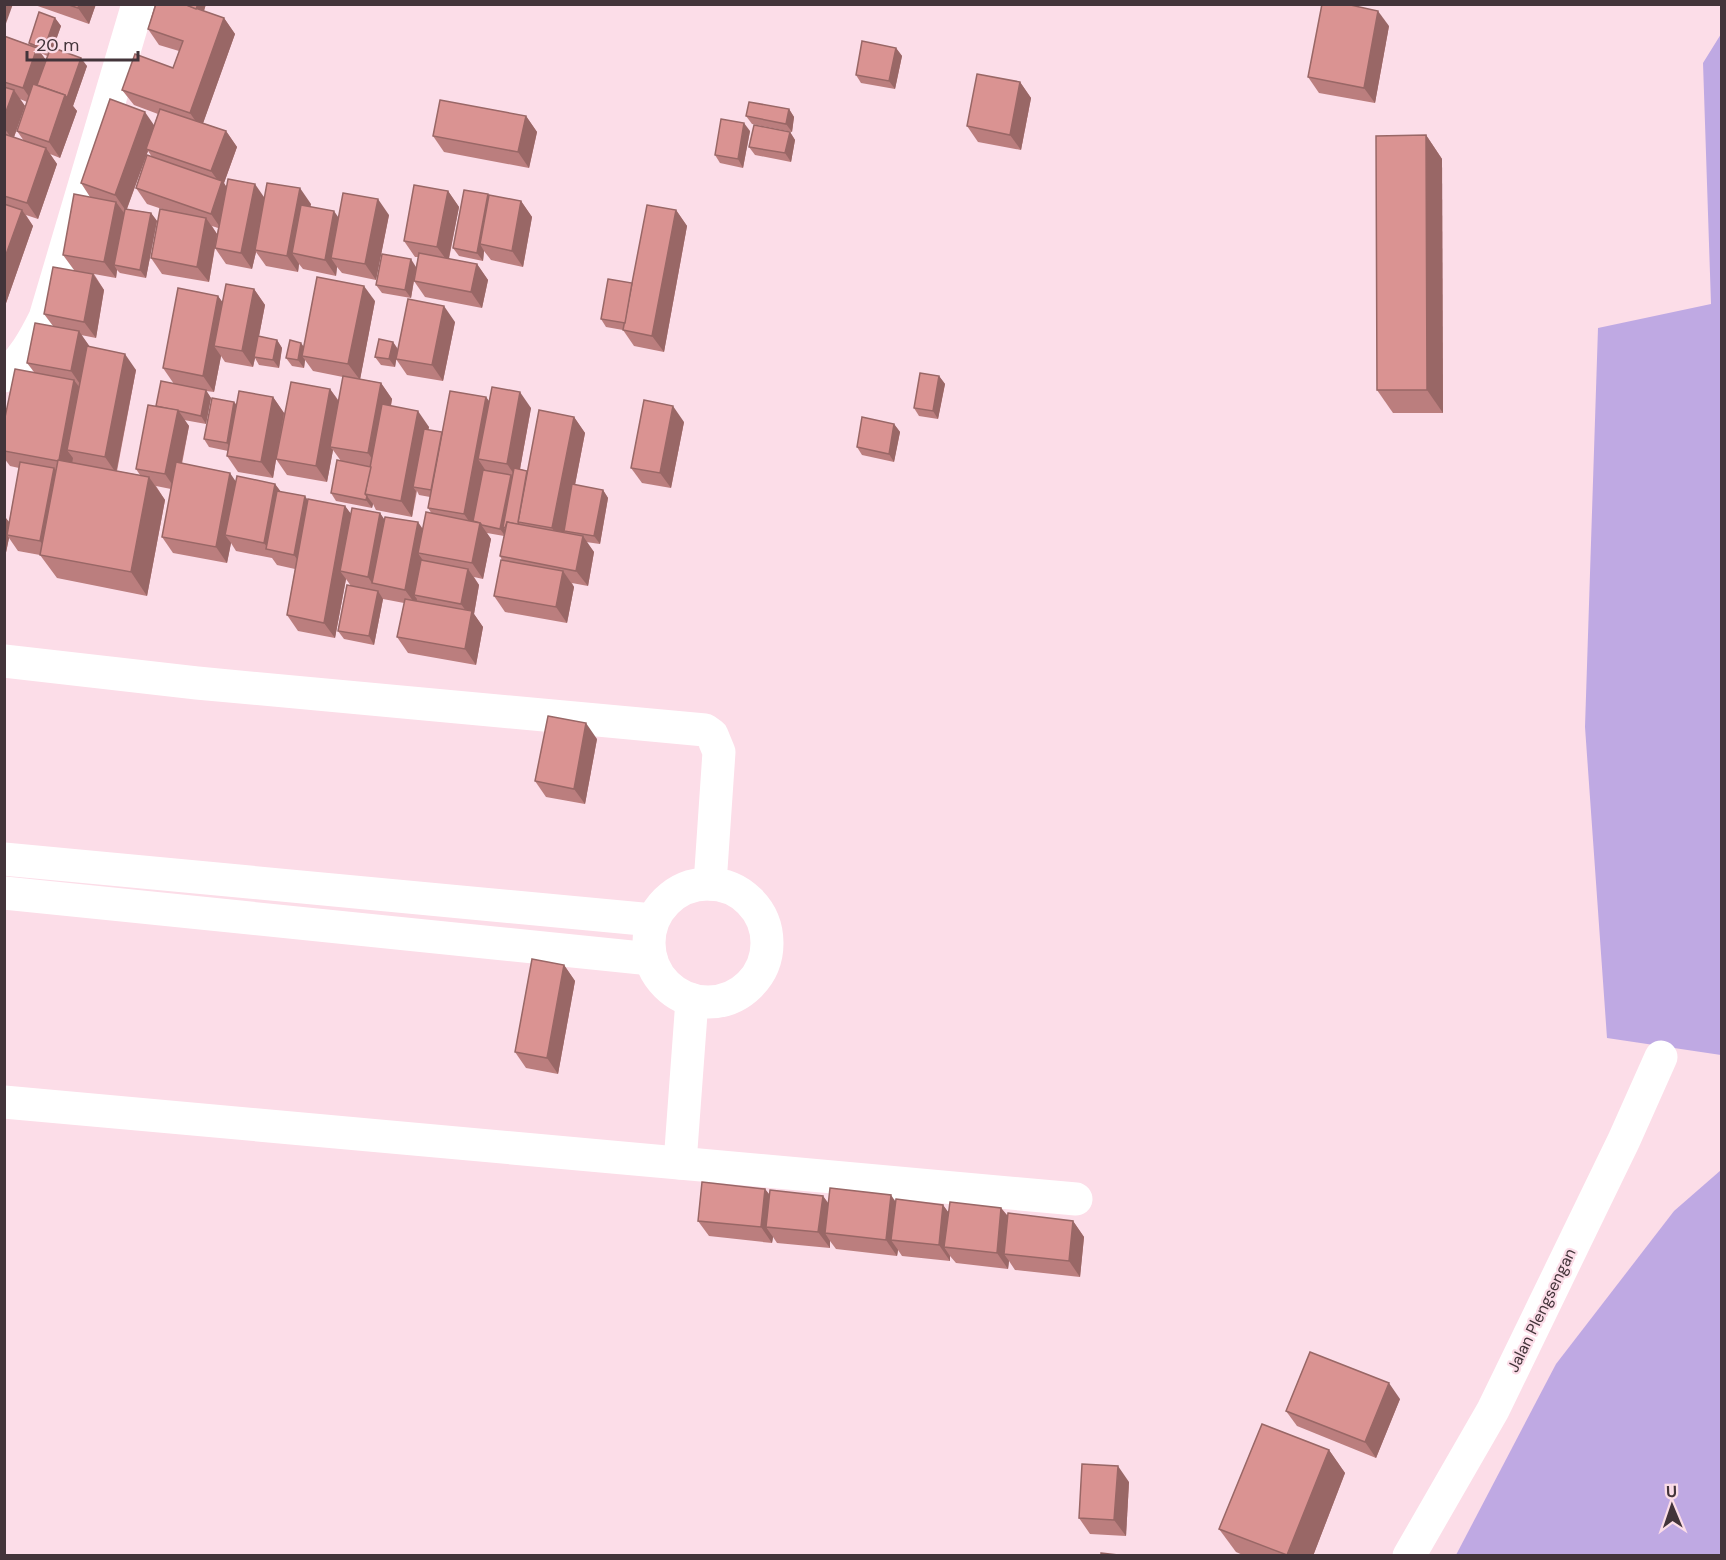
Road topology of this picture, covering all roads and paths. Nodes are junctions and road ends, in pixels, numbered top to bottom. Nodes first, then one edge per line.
1 (138, 4) edge
2 (4, 376) edge
3 (4, 661) edge
4 (4, 859) edge
5 (710, 884) junction
6 (4, 893) edge
7 (653, 920) junction
8 (651, 959) junction
9 (692, 1000) junction
10 (1661, 1057) dead end
11 (4, 1102) edge
12 (680, 1163) junction
13 (1076, 1199) dead end
14 (1409, 1556) edge

1 - 2 street
3 - 5 street
4 - 7 street
5 - 7 street
5 - 9 street
6 - 8 street
7 - 8 street
8 - 9 street
9 - 12 street
10 - 14 street, Jalan Plengsengan
11 - 12 street
12 - 13 street

